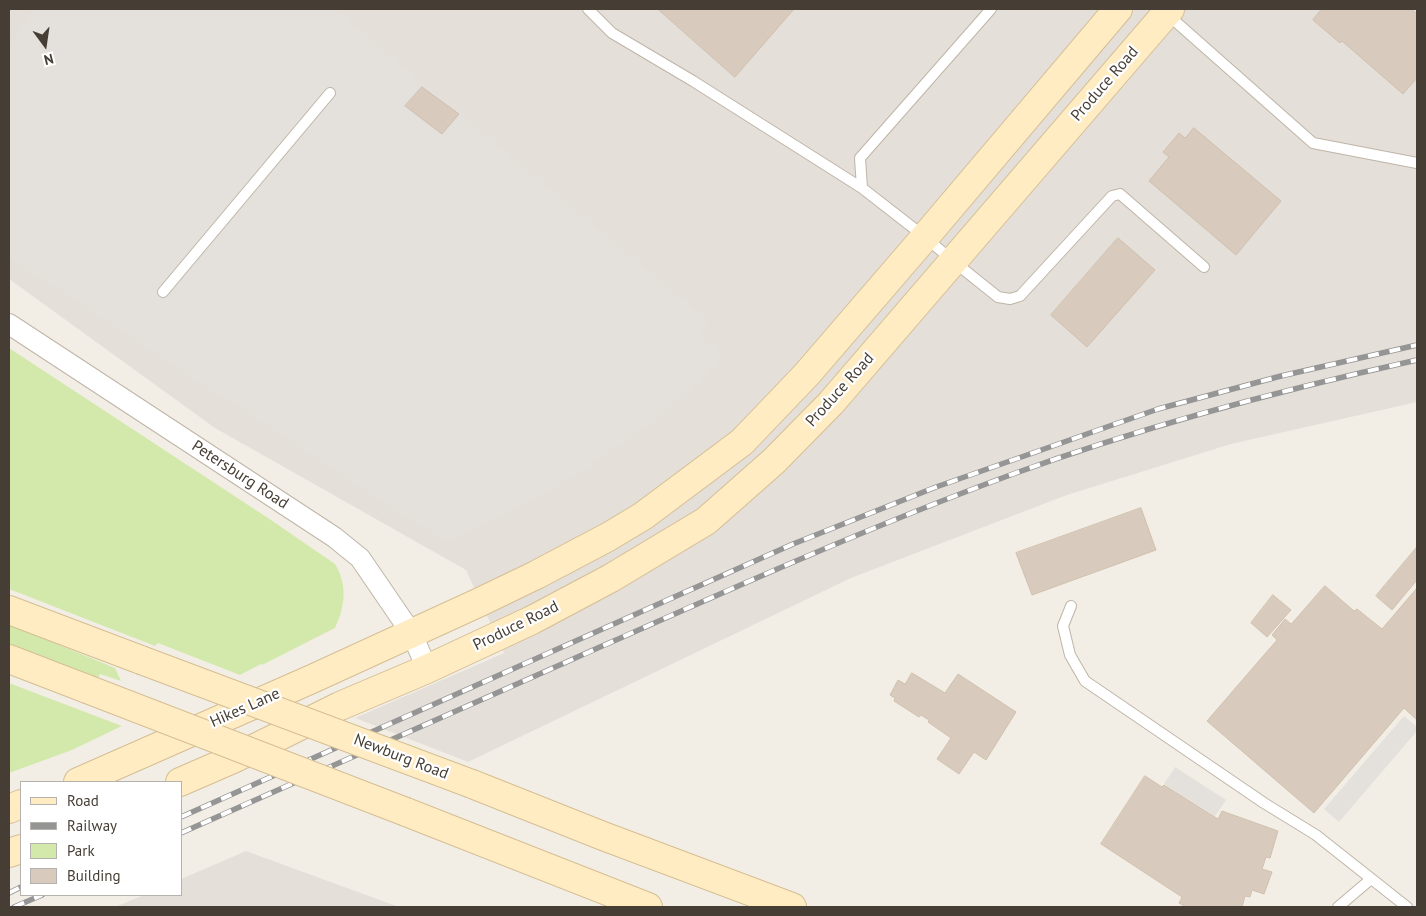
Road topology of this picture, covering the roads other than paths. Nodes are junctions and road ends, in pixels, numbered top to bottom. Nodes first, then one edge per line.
1 (588, 9) edge
2 (991, 9) edge
3 (1118, 9) edge
4 (1168, 11) edge
5 (330, 93) dead end
6 (1417, 163) edge
7 (862, 188) junction
8 (926, 237) junction
9 (953, 261) junction
10 (1204, 267) dead end
11 (163, 292) dead end
12 (9, 324) edge
13 (1071, 606) dead end
14 (9, 610) edge
15 (412, 634) junction
16 (9, 659) edge
17 (427, 669) junction
18 (80, 781) edge
19 (182, 781) edge
20 (1371, 879) junction
21 (648, 907) edge
22 (792, 907) edge
23 (1338, 907) edge
24 (1407, 907) edge

1 - 7 lane
2 - 7 lane
3 - 8 street
4 - 6 lane
4 - 9 street, Produce Road
5 - 11 lane
7 - 8 lane
8 - 9 lane
8 - 15 street
9 - 10 lane
9 - 17 street, Produce Road
12 - 15 street, Petersburg Road
13 - 20 lane
14 - 22 street, Newburg Road, bridge
15 - 17 street, Petersburg Road
15 - 18 street, Hikes Lane
16 - 21 street, bridge
17 - 19 street
20 - 23 lane
20 - 24 lane

